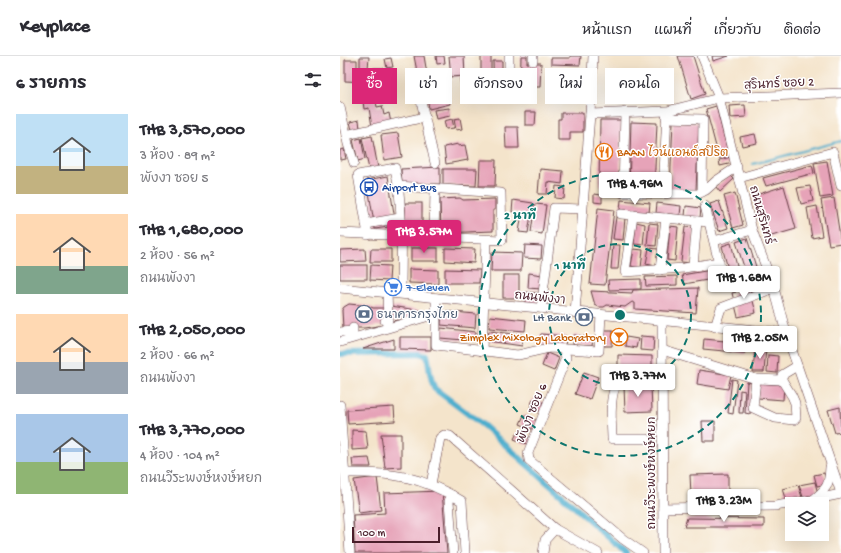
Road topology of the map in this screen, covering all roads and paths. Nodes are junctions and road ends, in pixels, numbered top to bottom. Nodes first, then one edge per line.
1 (509, 56) edge
2 (593, 56) edge
3 (702, 56) edge
4 (509, 68) edge
5 (841, 92) edge
6 (719, 98) junction
7 (422, 104) edge
8 (340, 107) edge
9 (625, 112) junction
10 (590, 114) junction
11 (667, 114) junction
12 (425, 117) junction
13 (344, 141) edge
14 (837, 151) edge
15 (354, 163) dead end
16 (435, 163) dead end
17 (737, 167) junction
18 (739, 178) junction
19 (398, 186) junction
20 (841, 186) edge
21 (435, 189) junction
22 (702, 192) junction
23 (662, 193) junction
24 (705, 206) dead end
25 (582, 209) junction
26 (621, 214) dead end
27 (633, 215) junction
28 (400, 218) junction
29 (666, 218) junction
30 (697, 221) junction
31 (709, 222) junction
32 (366, 224) junction
33 (752, 227) junction
34 (340, 233) edge
35 (368, 235) junction
36 (401, 236) junction
37 (434, 238) junction
38 (713, 239) junction
39 (486, 240) junction
40 (693, 266) junction
41 (660, 270) junction
42 (340, 288) edge
43 (774, 288) junction
44 (387, 292) junction
45 (401, 293) junction
46 (436, 298) junction
47 (484, 303) junction
48 (541, 308) junction
49 (575, 313) junction
50 (436, 314) junction
51 (601, 315) junction
52 (385, 320) dead end
53 (662, 322) junction
54 (714, 327) junction
55 (353, 328) dead end
56 (340, 332) edge
57 (786, 333) junction
58 (340, 342) edge
59 (564, 349) junction
60 (662, 350) junction
61 (482, 351) junction
62 (797, 366) junction
63 (662, 379) junction
64 (756, 379) junction
65 (782, 380) junction
66 (340, 405) edge
67 (811, 406) junction
68 (340, 409) edge
69 (795, 411) junction
70 (647, 439) dead end
71 (830, 462) junction
72 (841, 472) edge
73 (345, 473) junction
74 (431, 484) junction
75 (841, 494) edge
76 (452, 495) junction
77 (816, 497) edge
78 (826, 497) edge
79 (785, 504) edge
80 (663, 508) junction
81 (555, 529) junction
82 (350, 553) edge
83 (453, 553) edge
84 (465, 553) edge
85 (542, 553) edge
86 (598, 553) edge
87 (643, 553) edge
88 (663, 553) edge

1 - 4 street
2 - 10 street
3 - 6 street, ถนนสุรินทร์
5 - 6 street, สุรินทร์ ซอย 2
6 - 11 street, สุรินทร์ ซอย 2
6 - 17 street, ถนนสุรินทร์
7 - 12 street
8 - 13 street
9 - 10 street
9 - 11 street
9 - 23 street
10 - 25 street
11 - 22 street
11 - 23 street
12 - 13 street
12 - 16 street
13 - 15 street
14 - 18 street
14 - 20 street
17 - 18 street, ถนนสุรินทร์
17 - 22 street
18 - 33 street, ถนนสุรินทร์
19 - 21 street
19 - 28 street
19 - 32 street
21 - 37 street
21 - 39 street
22 - 23 street
24 - 31 street
25 - 48 street
25 - 49 street
26 - 27 street
27 - 29 street
27 - 41 street
28 - 32 street
28 - 36 street
29 - 30 street
29 - 41 street
30 - 31 street
30 - 40 street
31 - 38 street
32 - 35 street
33 - 38 street
33 - 43 street, ถนนสุรินทร์
34 - 35 street
35 - 36 street
36 - 37 street
36 - 45 street
37 - 39 street
38 - 40 street
39 - 47 street
40 - 41 street
42 - 44 street, ถนนพังงา
43 - 54 street
43 - 57 street, ถนนสุรินทร์
44 - 45 street, ถนนพังงา
44 - 52 street
45 - 46 street, ถนนพังงา
46 - 47 street, ถนนพังงา
46 - 50 street
47 - 48 street, ถนนพังงา
47 - 61 street
48 - 49 street, ถนนพังงา
49 - 51 street, ถนนพังงา
50 - 58 street
50 - 61 street
51 - 53 street, ถนนพังงา
51 - 59 street
53 - 54 street, ถนนพังงา
53 - 60 street, ถนนวีระพงษ์หงษ์หยก
54 - 57 street, ถนนพังงา
55 - 56 street
57 - 62 street, ถนนสุรินทร์
59 - 61 street
59 - 87 street, พังงา ซอย 6
60 - 63 street, ถนนวีระพงษ์หงษ์หยก
60 - 64 street
62 - 65 street
62 - 67 street, ถนนสุรินทร์
63 - 70 street
63 - 80 street, ถนนวีระพงษ์หงษ์หยก
64 - 65 street
64 - 69 street
65 - 69 street
66 - 68 street
67 - 69 street
67 - 71 street, ถนนสุรินทร์
68 - 73 street
71 - 72 street
71 - 75 street, ถนนสุรินทร์
71 - 77 street
73 - 74 street
73 - 82 street
74 - 76 street
74 - 81 street
75 - 78 street
76 - 83 street
76 - 84 street
79 - 80 street
80 - 88 street, ถนนวีระพงษ์หงษ์หยก
81 - 85 street
81 - 86 street

